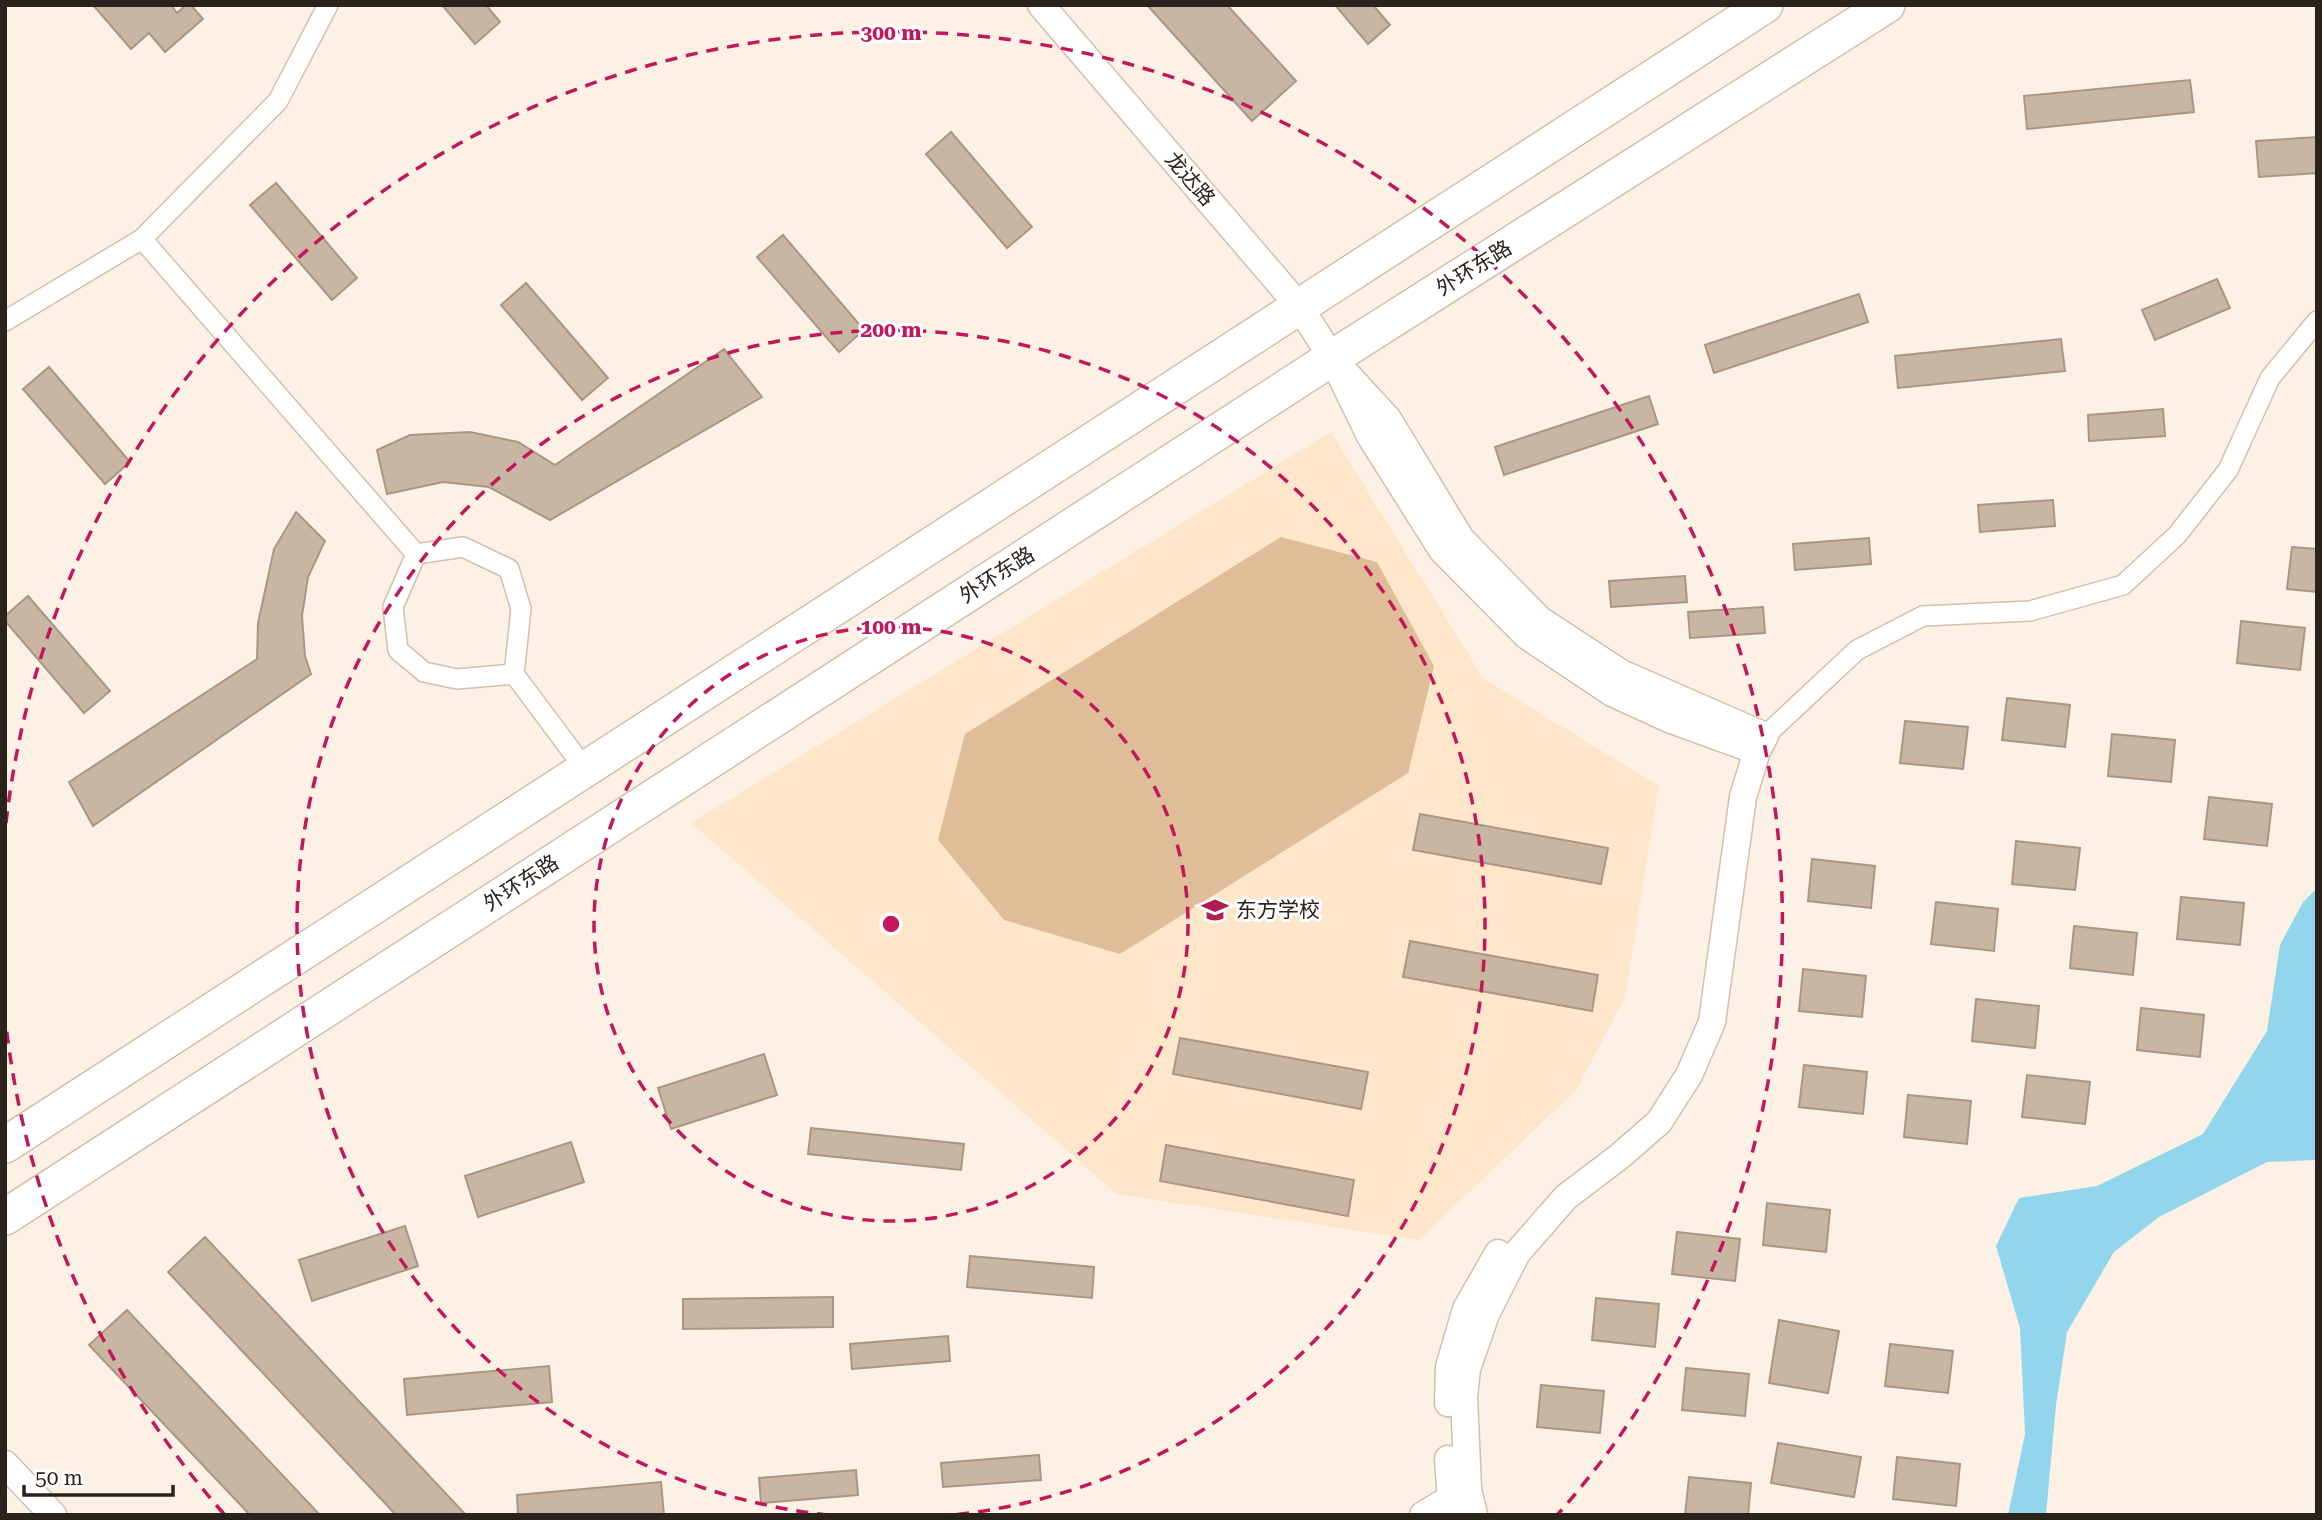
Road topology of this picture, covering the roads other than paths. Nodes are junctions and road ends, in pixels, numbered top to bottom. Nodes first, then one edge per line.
1 (328, 5) edge
2 (1041, 5) edge
3 (1765, 5) edge
4 (1886, 5) edge
5 (142, 239) junction
6 (1299, 306) junction
7 (5, 321) edge
8 (2317, 321) edge
9 (1332, 358) junction
10 (416, 554) junction
11 (514, 674) junction
12 (1753, 740) junction
13 (586, 769) junction
14 (5, 1145) edge
15 (5, 1217) edge
16 (5, 1464) edge
17 (1457, 1501) edge
18 (54, 1515) edge
19 (1423, 1515) edge
20 (1474, 1515) edge

1 - 5 street
2 - 6 street, 龙达路
3 - 6 highway
4 - 9 highway, 外环东路
5 - 7 street
5 - 10 street
6 - 9 street, 龙达路
6 - 13 highway
8 - 12 street
9 - 12 street, 龙达路
9 - 15 highway, 外环东路
10 - 11 street
10 - 11 street
11 - 13 street
12 - 17 street
13 - 14 highway
16 - 18 street
17 - 19 street
17 - 20 street

